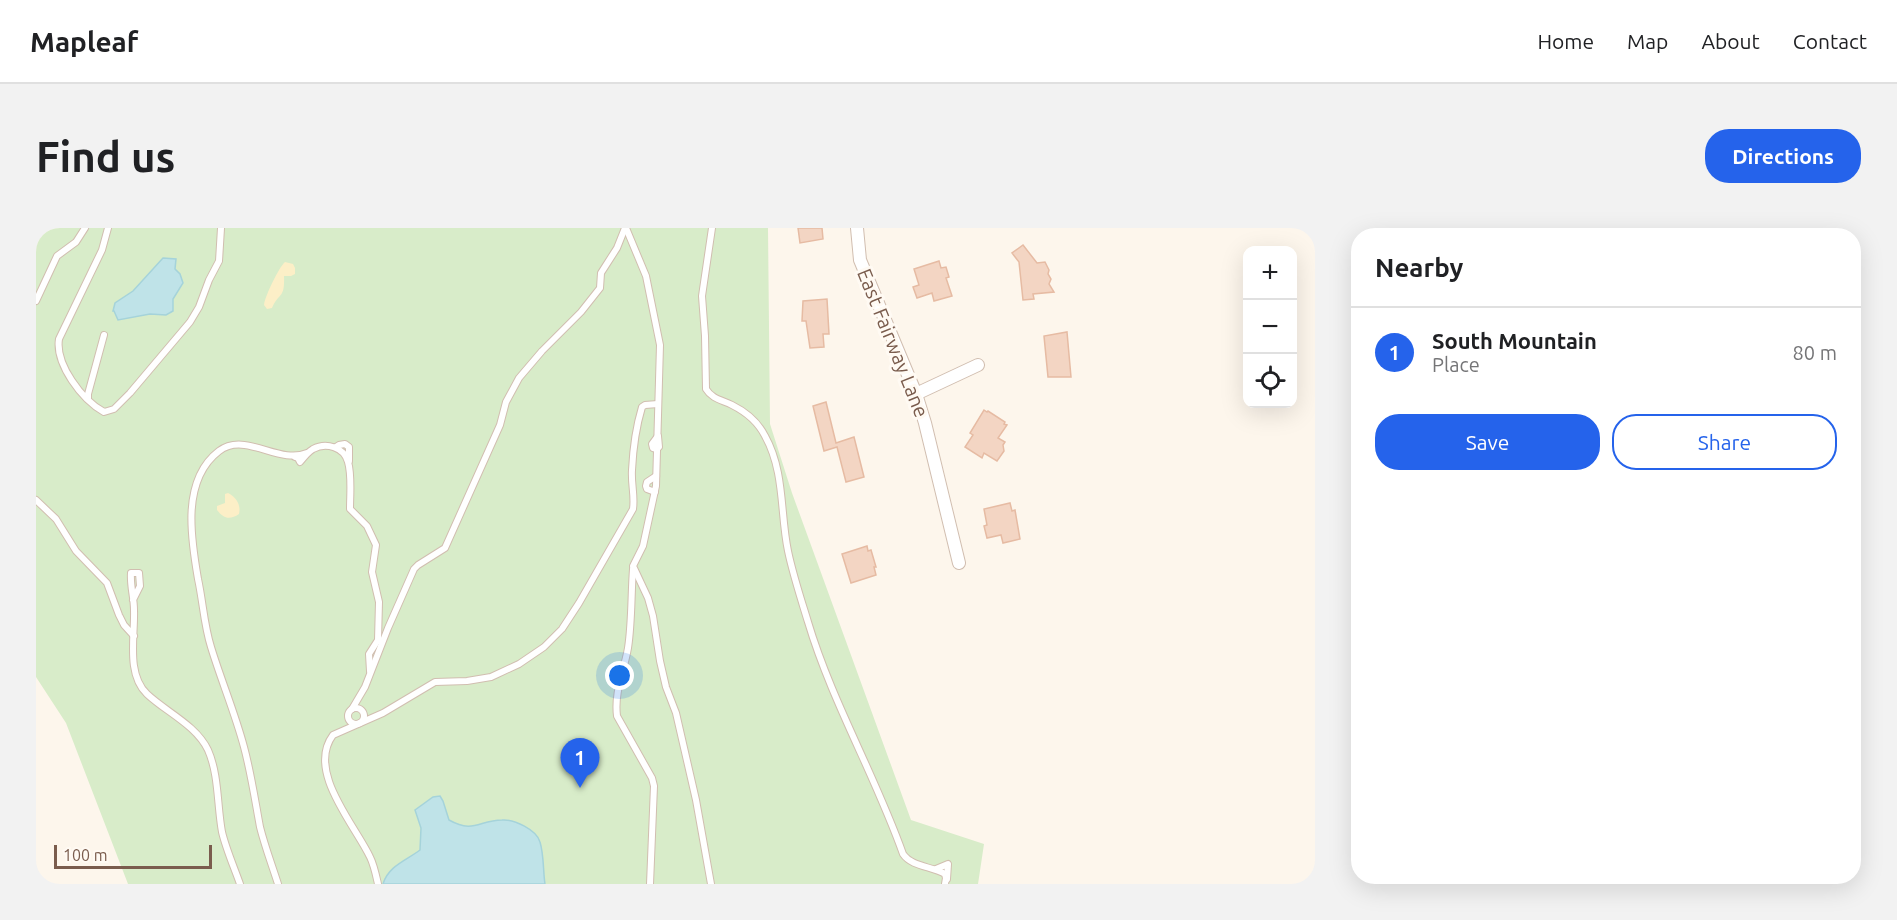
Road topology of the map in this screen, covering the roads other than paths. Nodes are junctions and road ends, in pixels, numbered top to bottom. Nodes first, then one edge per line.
1 (85, 228) edge
2 (108, 228) edge
3 (221, 228) edge
4 (626, 228) edge
5 (712, 228) edge
6 (857, 228) edge
7 (36, 301) edge
8 (104, 335) dead end
9 (978, 365) dead end
10 (90, 387) junction
11 (80, 390) junction
12 (916, 394) junction
13 (88, 399) junction
14 (658, 404) junction
15 (36, 500) edge
16 (959, 563) dead end
17 (633, 566) junction
18 (644, 588) junction
19 (632, 590) junction
20 (134, 600) dead end
21 (134, 609) junction
22 (119, 615) junction
23 (135, 636) junction
24 (371, 666) junction
25 (356, 707) junction
26 (348, 717) junction
27 (365, 718) junction
28 (346, 729) junction
29 (936, 870) junction
30 (946, 883) edge
31 (240, 884) edge
32 (278, 884) edge
33 (378, 884) edge
34 (650, 884) edge
35 (711, 884) edge

1 - 7 lane
2 - 11 lane
3 - 13 lane
4 - 14 lane
4 - 24 lane
5 - 29 lane
6 - 12 street, East Fairway Lane
8 - 10 lane
9 - 12 street
10 - 11 lane
10 - 13 lane
11 - 13 lane
12 - 16 street, East Fairway Lane
14 - 17 lane
14 - 27 lane
15 - 22 lane
17 - 18 lane
17 - 19 lane
18 - 19 lane
18 - 35 lane
19 - 34 lane
20 - 21 lane
21 - 22 lane
21 - 23 lane
22 - 23 lane
23 - 31 lane
24 - 25 lane
24 - 32 lane
25 - 26 lane
25 - 27 lane
26 - 27 lane
26 - 28 lane
27 - 28 lane
28 - 33 lane
29 - 30 lane
29 - 30 lane

